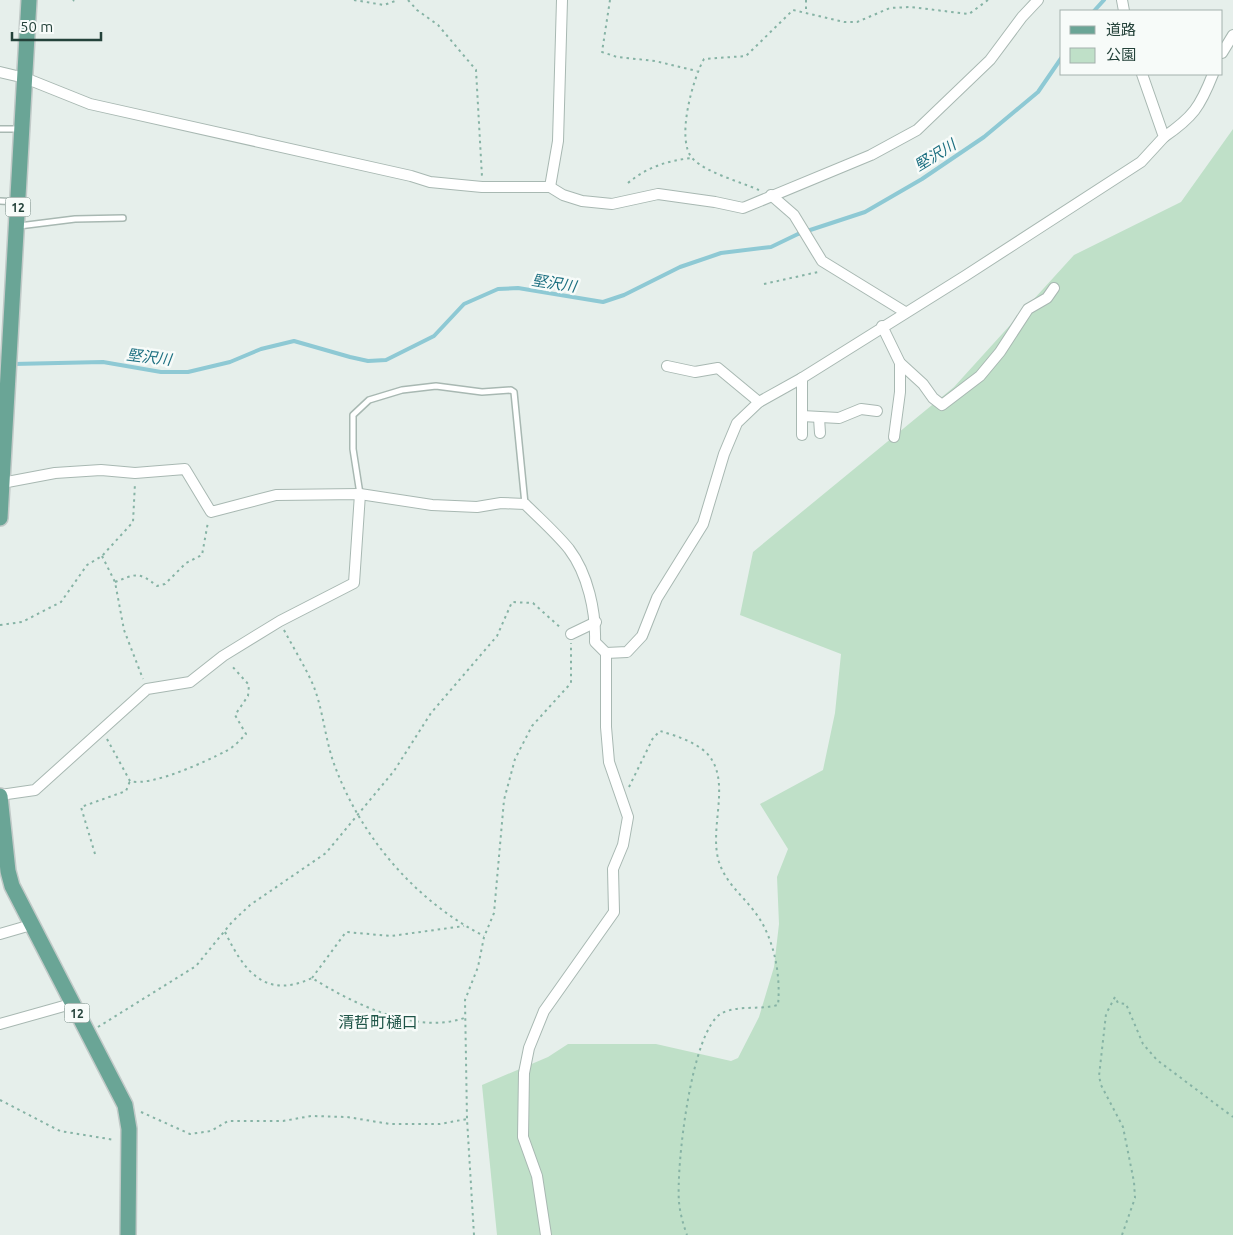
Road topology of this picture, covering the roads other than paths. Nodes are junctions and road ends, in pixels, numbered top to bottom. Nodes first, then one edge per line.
1 (29, 0) edge
2 (562, 0) edge
3 (1038, 0) edge
4 (1233, 35) edge
5 (1223, 51) edge
6 (0, 72) edge
7 (1142, 75) edge
8 (1213, 75) edge
9 (26, 78) junction
10 (0, 129) edge
11 (22, 129) junction
12 (1164, 137) junction
13 (550, 187) junction
14 (771, 195) junction
15 (0, 201) edge
16 (18, 202) junction
17 (122, 218) dead end
18 (17, 226) junction
19 (1054, 288) dead end
20 (905, 312) junction
21 (882, 326) junction
22 (900, 363) junction
23 (667, 366) dead end
24 (802, 378) junction
25 (759, 402) junction
26 (877, 411) dead end
27 (802, 416) junction
28 (818, 418) junction
29 (820, 433) dead end
30 (802, 435) dead end
31 (894, 437) dead end
32 (2, 483) junction
33 (360, 494) junction
34 (526, 504) junction
35 (0, 518) edge
36 (596, 622) junction
37 (571, 634) road end
38 (606, 653) junction
39 (0, 795) edge
40 (31, 925) junction
41 (0, 934) edge
42 (71, 1004) junction
43 (0, 1024) edge
44 (128, 1235) edge
45 (546, 1235) edge

1 - 9 main road, 12
2 - 13 street
3 - 14 street
4 - 5 street
6 - 9 street
7 - 12 street
8 - 12 street
9 - 11 main road, 12
9 - 13 street
10 - 11 lane
11 - 16 main road, 12
12 - 20 street
13 - 14 street
14 - 20 street
15 - 16 lane
16 - 18 main road, 12
17 - 18 lane
18 - 32 main road, 12
19 - 22 street
20 - 21 street
21 - 22 street
21 - 24 street
22 - 31 street
23 - 25 street
24 - 25 street
24 - 27 street
25 - 38 street
26 - 28 street
27 - 28 street
27 - 30 street
28 - 29 street
32 - 33 street
32 - 35 main road, 12
33 - 34 street
33 - 34 lane
33 - 39 street
34 - 36 street
36 - 37 street
36 - 38 street
38 - 45 street
39 - 40 main road, 12
40 - 41 street
40 - 42 main road, 12
42 - 43 street
42 - 44 main road, 12

